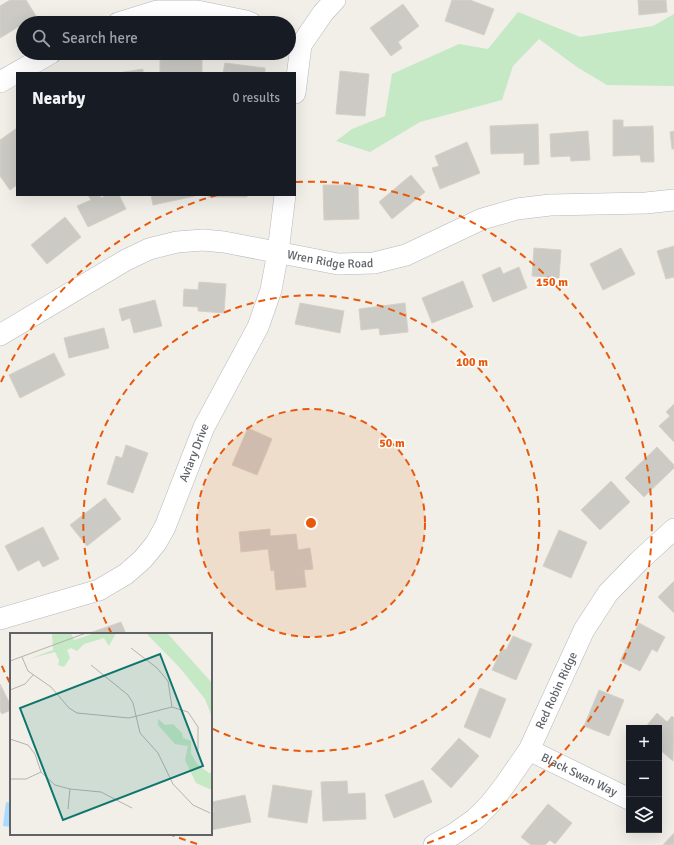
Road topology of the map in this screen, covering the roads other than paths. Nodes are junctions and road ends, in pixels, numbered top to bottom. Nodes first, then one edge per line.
1 (335, 0) edge
2 (141, 16) edge
3 (222, 16) edge
4 (296, 41) edge
5 (39, 60) edge
6 (295, 60) edge
7 (18, 72) edge
8 (295, 72) edge
9 (16, 73) edge
10 (0, 82) edge
11 (285, 196) edge
12 (674, 200) edge
13 (278, 252) junction
14 (0, 335) edge
15 (674, 529) edge
16 (0, 619) edge
17 (529, 750) junction
18 (626, 798) edge
19 (434, 845) edge

1 - 4 street
2 - 3 street
5 - 7 street
6 - 8 street
9 - 10 street
11 - 13 street, Aviary Drive
12 - 13 street, Wren Ridge Road
13 - 14 street, Wren Ridge Road
13 - 16 street, Aviary Drive
15 - 17 street, Red Robin Ridge
17 - 18 street, Black Swan Way
17 - 19 street, Red Robin Ridge

